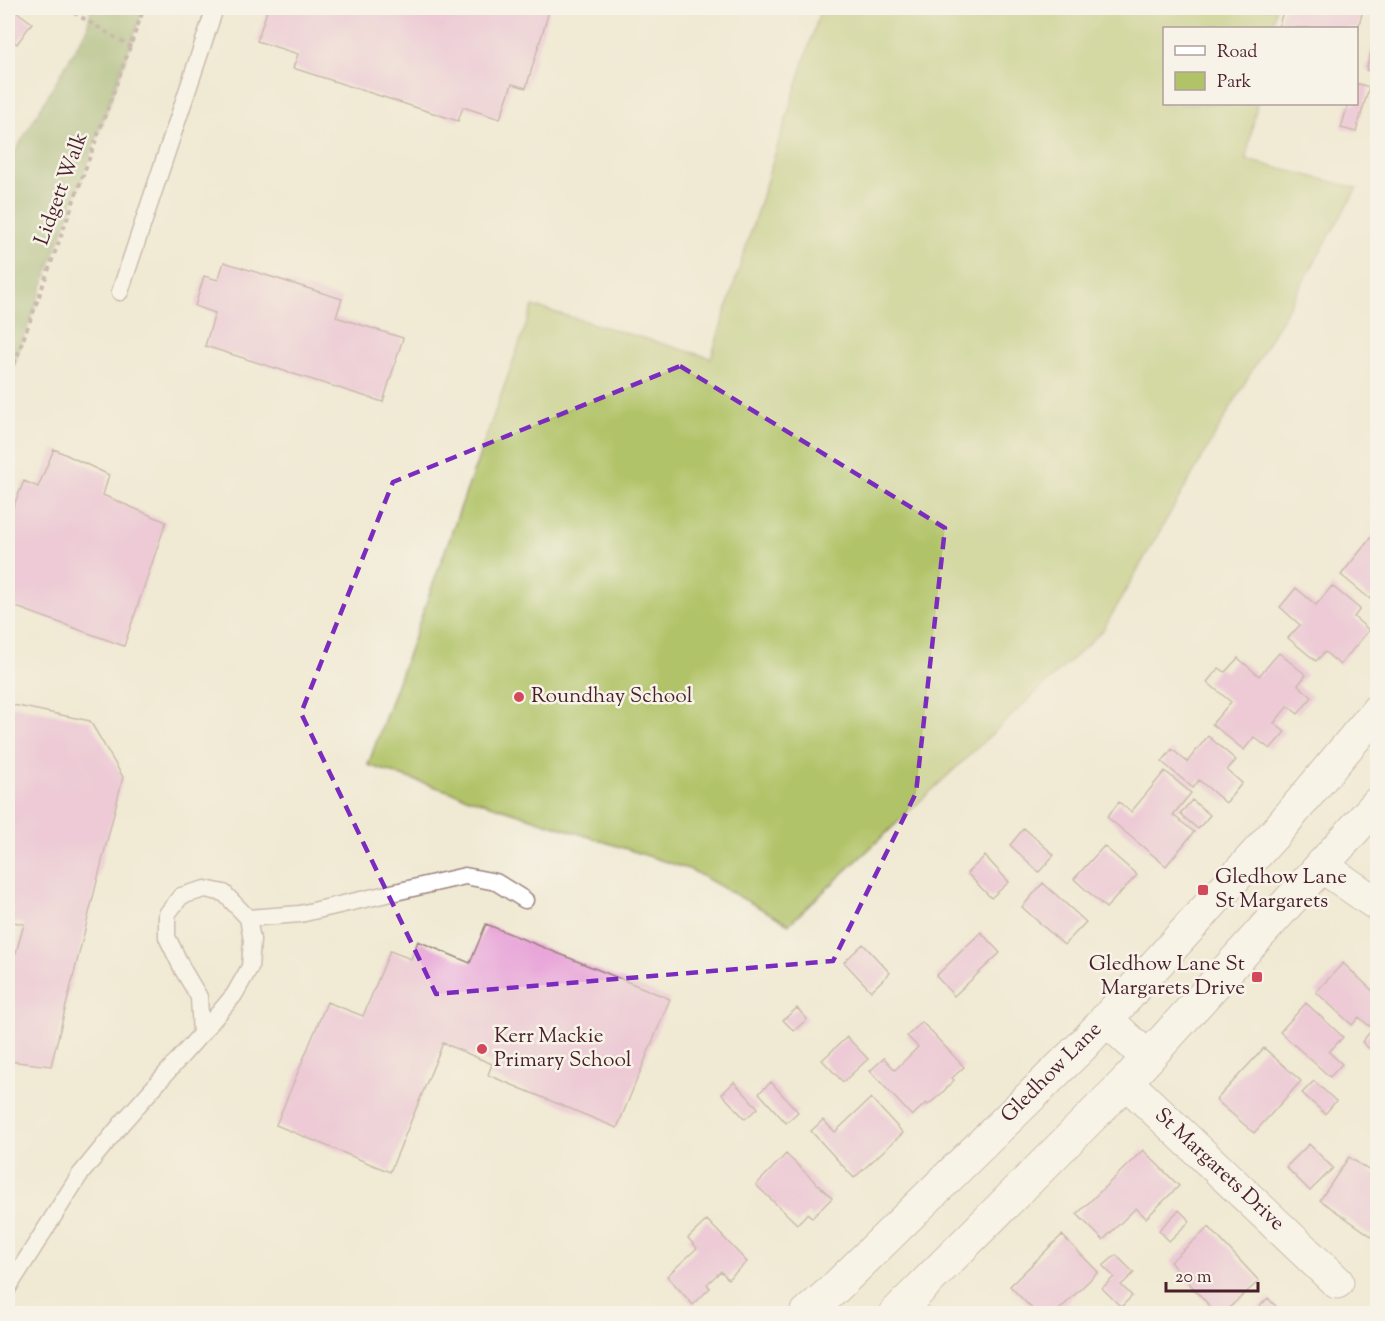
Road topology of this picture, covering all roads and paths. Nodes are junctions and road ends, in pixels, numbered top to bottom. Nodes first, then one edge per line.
1 (66, 8) edge
2 (144, 8) edge
3 (215, 8) edge
4 (131, 47) junction
5 (120, 292) dead end
6 (8, 381) edge
7 (1377, 710) edge
8 (1377, 803) edge
9 (1322, 866) junction
10 (525, 900) dead end
11 (1377, 905) edge
12 (248, 918) junction
13 (1106, 1019) junction
14 (201, 1034) junction
15 (1148, 1058) junction
16 (1126, 1082) junction
17 (1337, 1282) dead end
18 (8, 1288) edge
19 (806, 1314) edge
20 (895, 1314) edge

1 - 4 path
2 - 4 path, Lidgett Walk
3 - 5 lane
4 - 6 path, Lidgett Walk
7 - 13 street, Gledhow Lane
8 - 9 street
9 - 11 street
9 - 15 street
10 - 12 lane
12 - 14 lane
12 - 14 lane
13 - 15 street
13 - 19 street, Gledhow Lane
14 - 18 lane
15 - 16 street
16 - 17 street, St Margarets Drive
16 - 20 street

